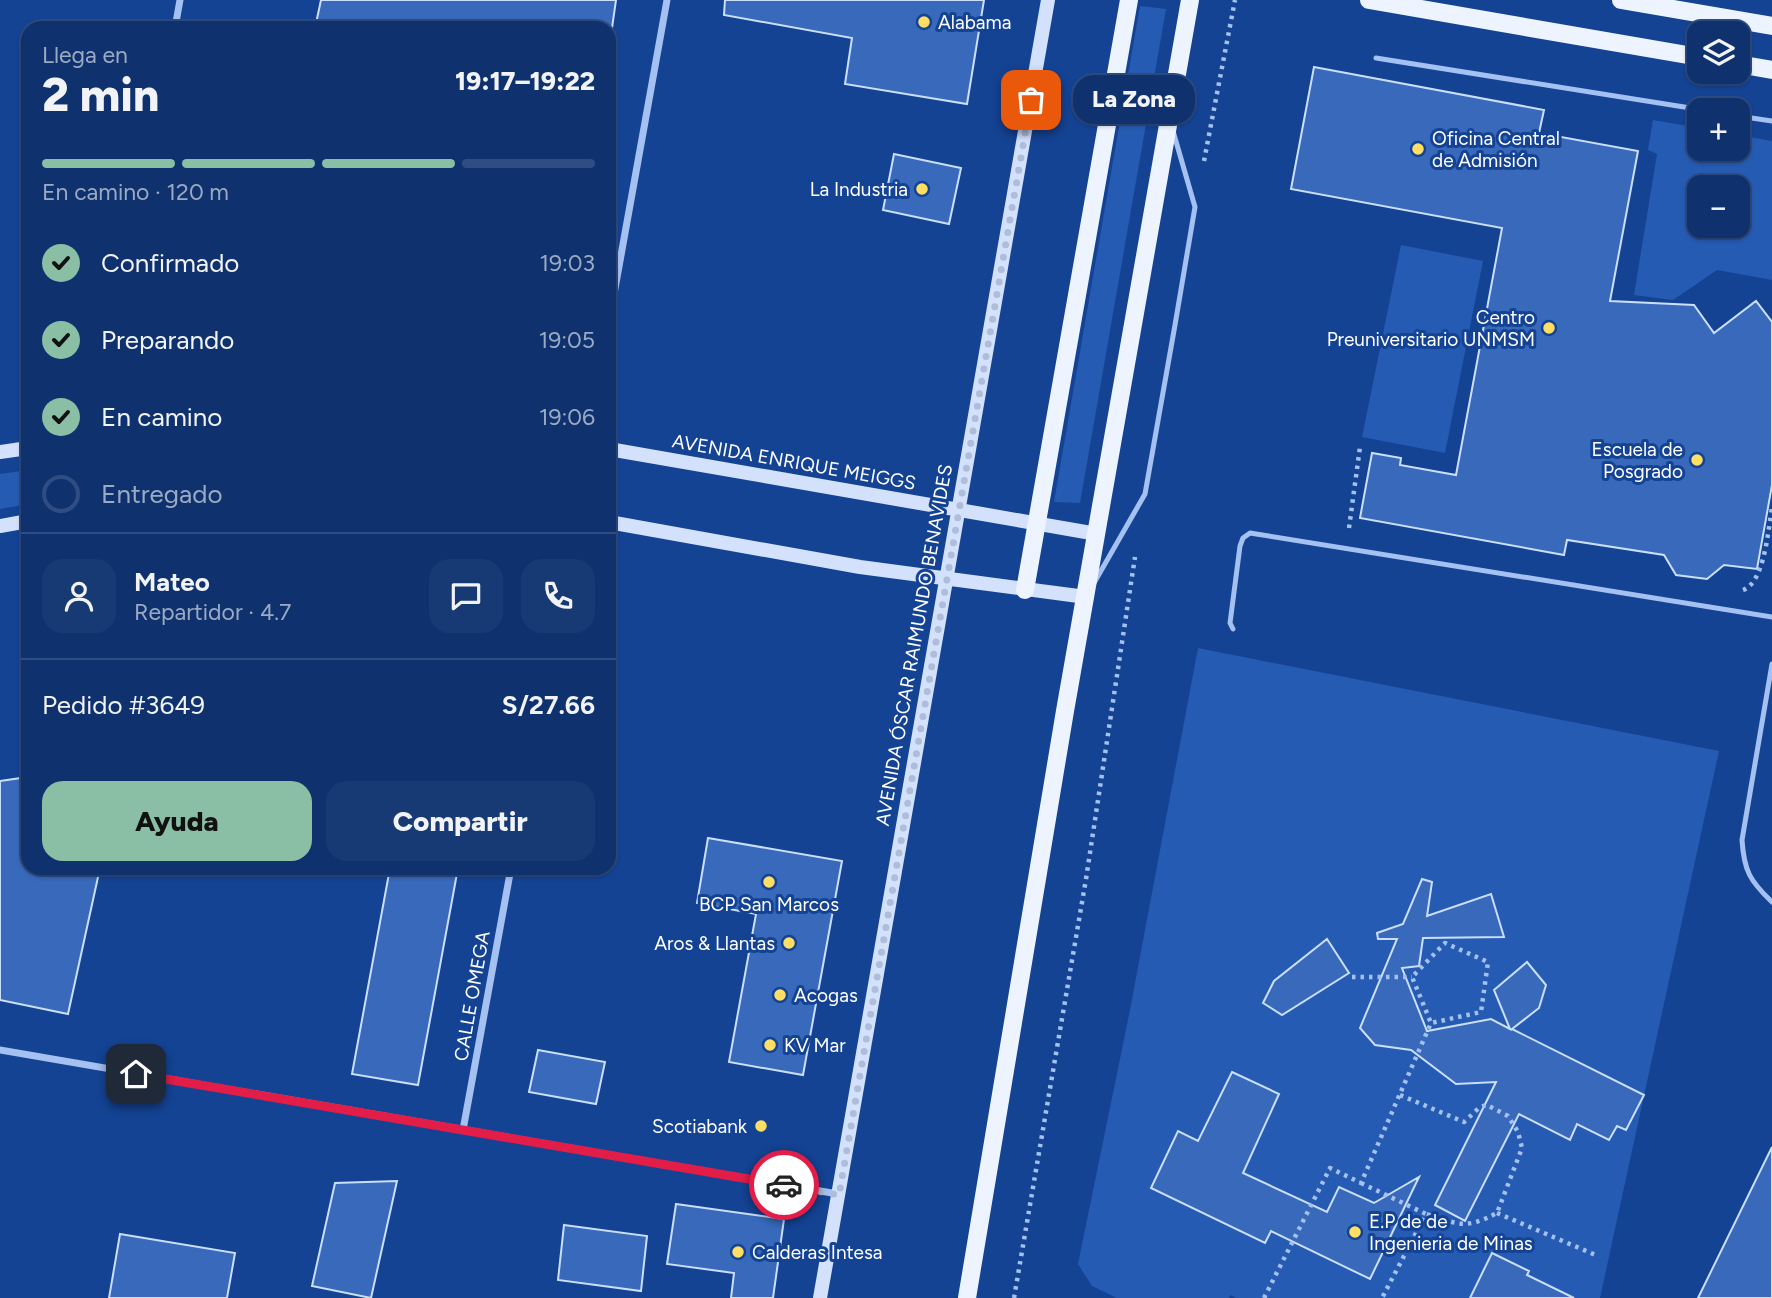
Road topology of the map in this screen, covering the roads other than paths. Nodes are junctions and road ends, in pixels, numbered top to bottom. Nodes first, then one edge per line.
1 (180, 0) edge
2 (667, 0) edge
3 (1048, 0) edge
4 (1129, 0) edge
5 (1190, 0) edge
6 (1369, 0) edge
7 (1621, 0) edge
8 (176, 21) edge
9 (1772, 26) edge
10 (1687, 55) edge
11 (1376, 58) dead end
12 (1750, 66) edge
13 (1772, 70) edge
14 (1687, 107) edge
15 (1750, 118) edge
16 (1170, 120) junction
17 (1772, 121) edge
18 (616, 283) edge
19 (21, 449) edge
20 (616, 450) edge
21 (0, 453) edge
22 (959, 510) junction
23 (21, 523) edge
24 (616, 523) edge
25 (1037, 524) junction
26 (0, 526) edge
27 (1097, 534) junction
28 (947, 579) junction
29 (1025, 590) junction
30 (1086, 597) junction
31 (1772, 617) edge
32 (1233, 629) dead end
33 (1772, 664) edge
34 (510, 875) edge
35 (1772, 902) edge
36 (0, 1050) edge
37 (463, 1130) junction
38 (839, 1195) junction
39 (820, 1298) edge
40 (967, 1298) edge

1 - 8 street
2 - 18 street
3 - 22 main road, AVENIDA ÓSCAR RAIMUNDO BENAVIDES
4 - 25 main road
5 - 16 main road
6 - 10 main road
7 - 9 main road
11 - 14 lane
12 - 13 main road
15 - 17 lane
16 - 27 main road
16 - 30 lane
19 - 21 main road
20 - 22 main road, AVENIDA ENRIQUE MEIGGS
22 - 25 main road, AVENIDA ENRIQUE MEIGGS
22 - 28 main road, AVENIDA ÓSCAR RAIMUNDO BENAVIDES
23 - 26 main road
24 - 28 main road
25 - 27 main road, AVENIDA ENRIQUE MEIGGS
25 - 29 main road
27 - 30 main road
28 - 29 main road
28 - 38 main road, AVENIDA ÓSCAR RAIMUNDO BENAVIDES
29 - 30 main road
30 - 40 main road
31 - 32 lane
33 - 35 lane
34 - 37 street, CALLE OMEGA
36 - 37 street
37 - 38 street
38 - 39 main road, AVENIDA ÓSCAR RAIMUNDO BENAVIDES

